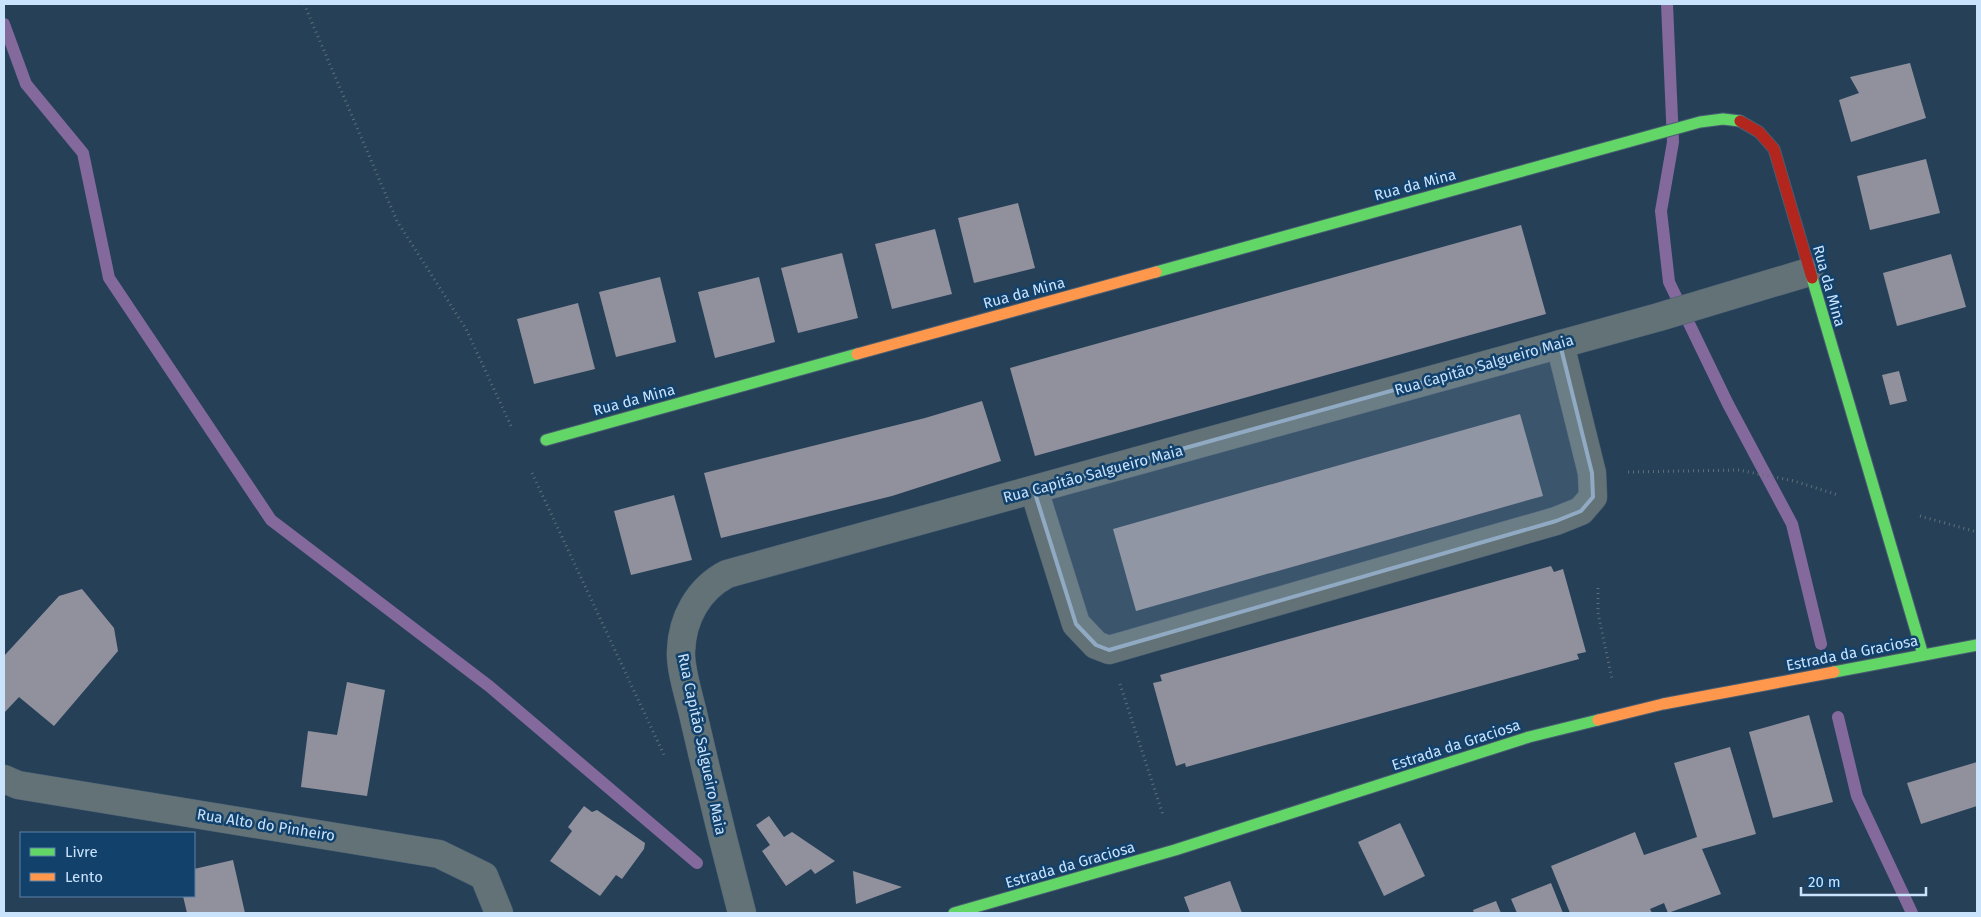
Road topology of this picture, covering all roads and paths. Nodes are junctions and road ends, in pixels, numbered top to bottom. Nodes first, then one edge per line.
1 (304, 4) edge
2 (1809, 272) junction
3 (1560, 344) junction
4 (516, 437) dead end
5 (546, 440) dead end
6 (528, 464) dead end
7 (1592, 473) junction
8 (1034, 490) junction
9 (1847, 498) dead end
10 (1916, 515) dead end
11 (1977, 532) edge
12 (1598, 588) dead end
13 (1977, 644) edge
14 (1109, 650) junction
15 (1923, 655) junction
16 (1620, 714) junction
17 (4, 779) edge
18 (708, 781) junction
19 (1175, 850) junction
20 (499, 913) edge
21 (742, 913) edge
22 (954, 913) edge

1 - 4 path
2 - 3 street, Rua Capitão Salgueiro Maia
2 - 5 street, Rua da Mina
2 - 15 street, Rua da Mina
3 - 7 street
3 - 8 street, Rua Capitão Salgueiro Maia
6 - 18 path
7 - 9 path
7 - 14 street
8 - 14 street
8 - 18 street, Rua Capitão Salgueiro Maia
10 - 11 path
12 - 16 path
13 - 15 street, Estrada da Graciosa
14 - 19 path
15 - 16 street, Estrada da Graciosa
16 - 19 street, Estrada da Graciosa
17 - 20 street, Rua Alto do Pinheiro
18 - 21 street, Rua Capitão Salgueiro Maia
19 - 22 street, Estrada da Graciosa

